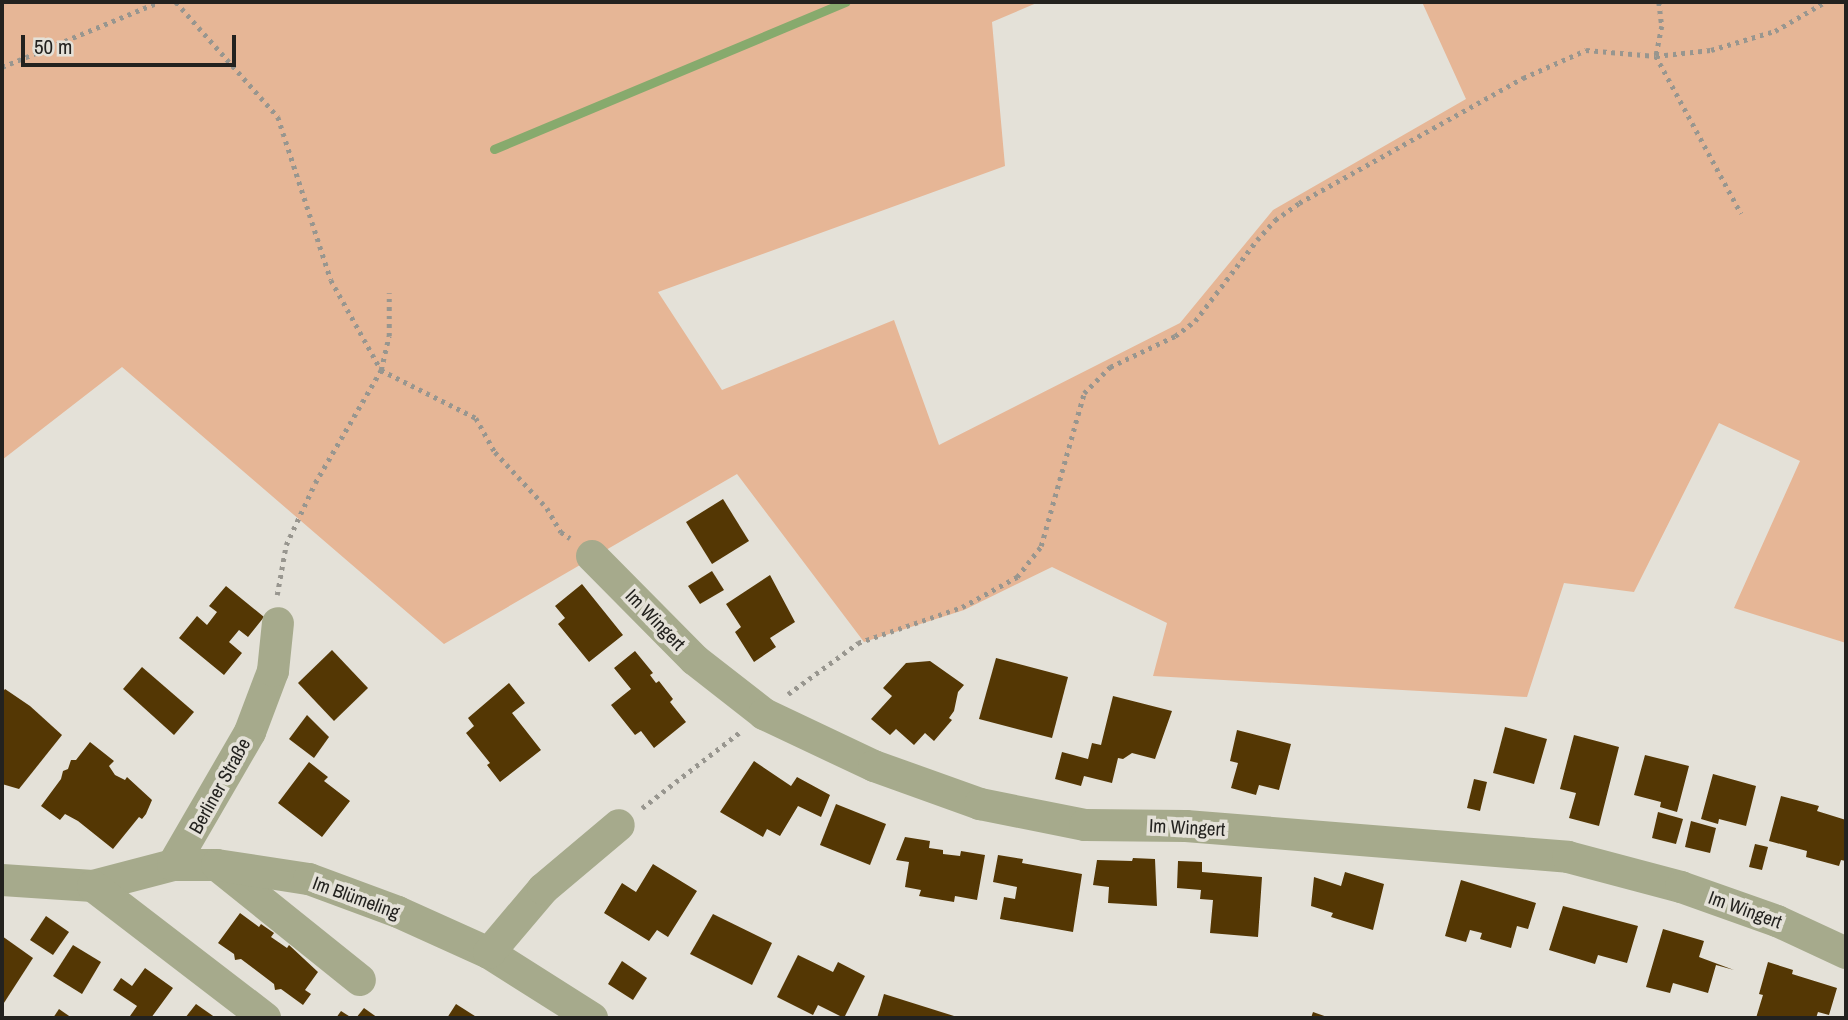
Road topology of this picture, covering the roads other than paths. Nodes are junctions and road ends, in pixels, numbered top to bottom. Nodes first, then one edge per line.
1 (592, 556) road end
2 (278, 624) road end
3 (619, 825) road end
4 (173, 865) junction
5 (217, 865) junction
6 (2, 880) edge
7 (93, 886) junction
8 (489, 953) junction
9 (1846, 953) edge
10 (359, 980) dead end
11 (265, 1018) edge
12 (592, 1018) edge

1 - 9 street, Im Wingert
2 - 4 street, Berliner Straße
3 - 8 street
4 - 5 street, Im Blümeling
4 - 7 street
5 - 8 street, Im Blümeling
5 - 10 street
6 - 7 street
7 - 11 street
8 - 12 street, Im Blümeling

